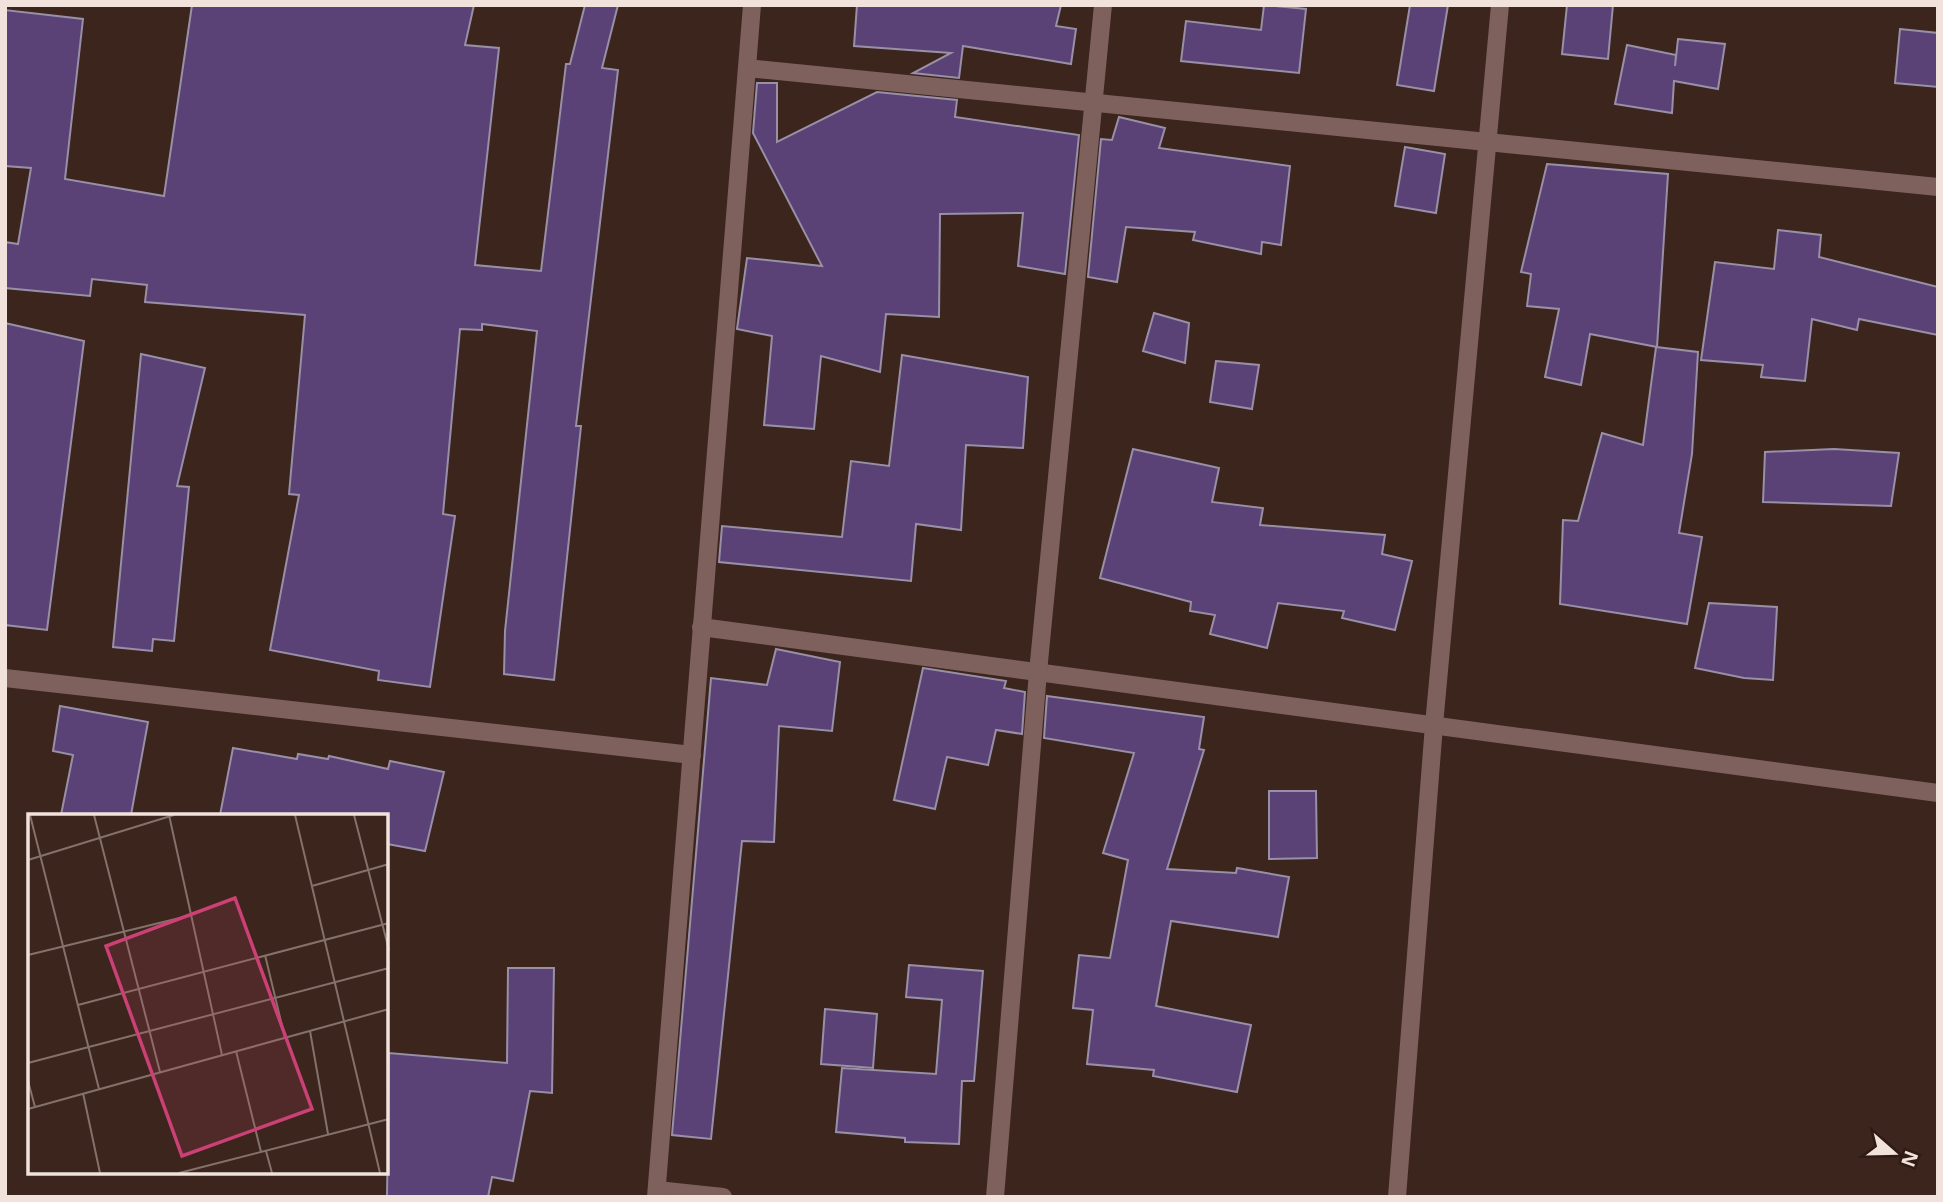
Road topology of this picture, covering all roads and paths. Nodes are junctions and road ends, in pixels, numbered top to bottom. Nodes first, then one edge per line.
1 (752, 5) edge
2 (1103, 5) edge
3 (1500, 5) edge
4 (747, 68) junction
5 (1093, 102) junction
6 (1487, 141) junction
7 (1938, 187) edge
8 (701, 627) junction
9 (1038, 672) junction
10 (5, 678) edge
11 (1434, 725) junction
12 (692, 755) junction
13 (1937, 789) edge
14 (656, 1193) edge
15 (723, 1197) edge
16 (995, 1197) edge
17 (1397, 1197) edge

1 - 4 street
2 - 5 street
3 - 6 street
4 - 5 street
4 - 8 street
5 - 6 street
5 - 9 street
6 - 7 street
6 - 11 street
8 - 9 street
8 - 12 street
9 - 11 street
9 - 16 street
10 - 12 street
11 - 13 street
11 - 17 street
12 - 14 street
14 - 15 street

